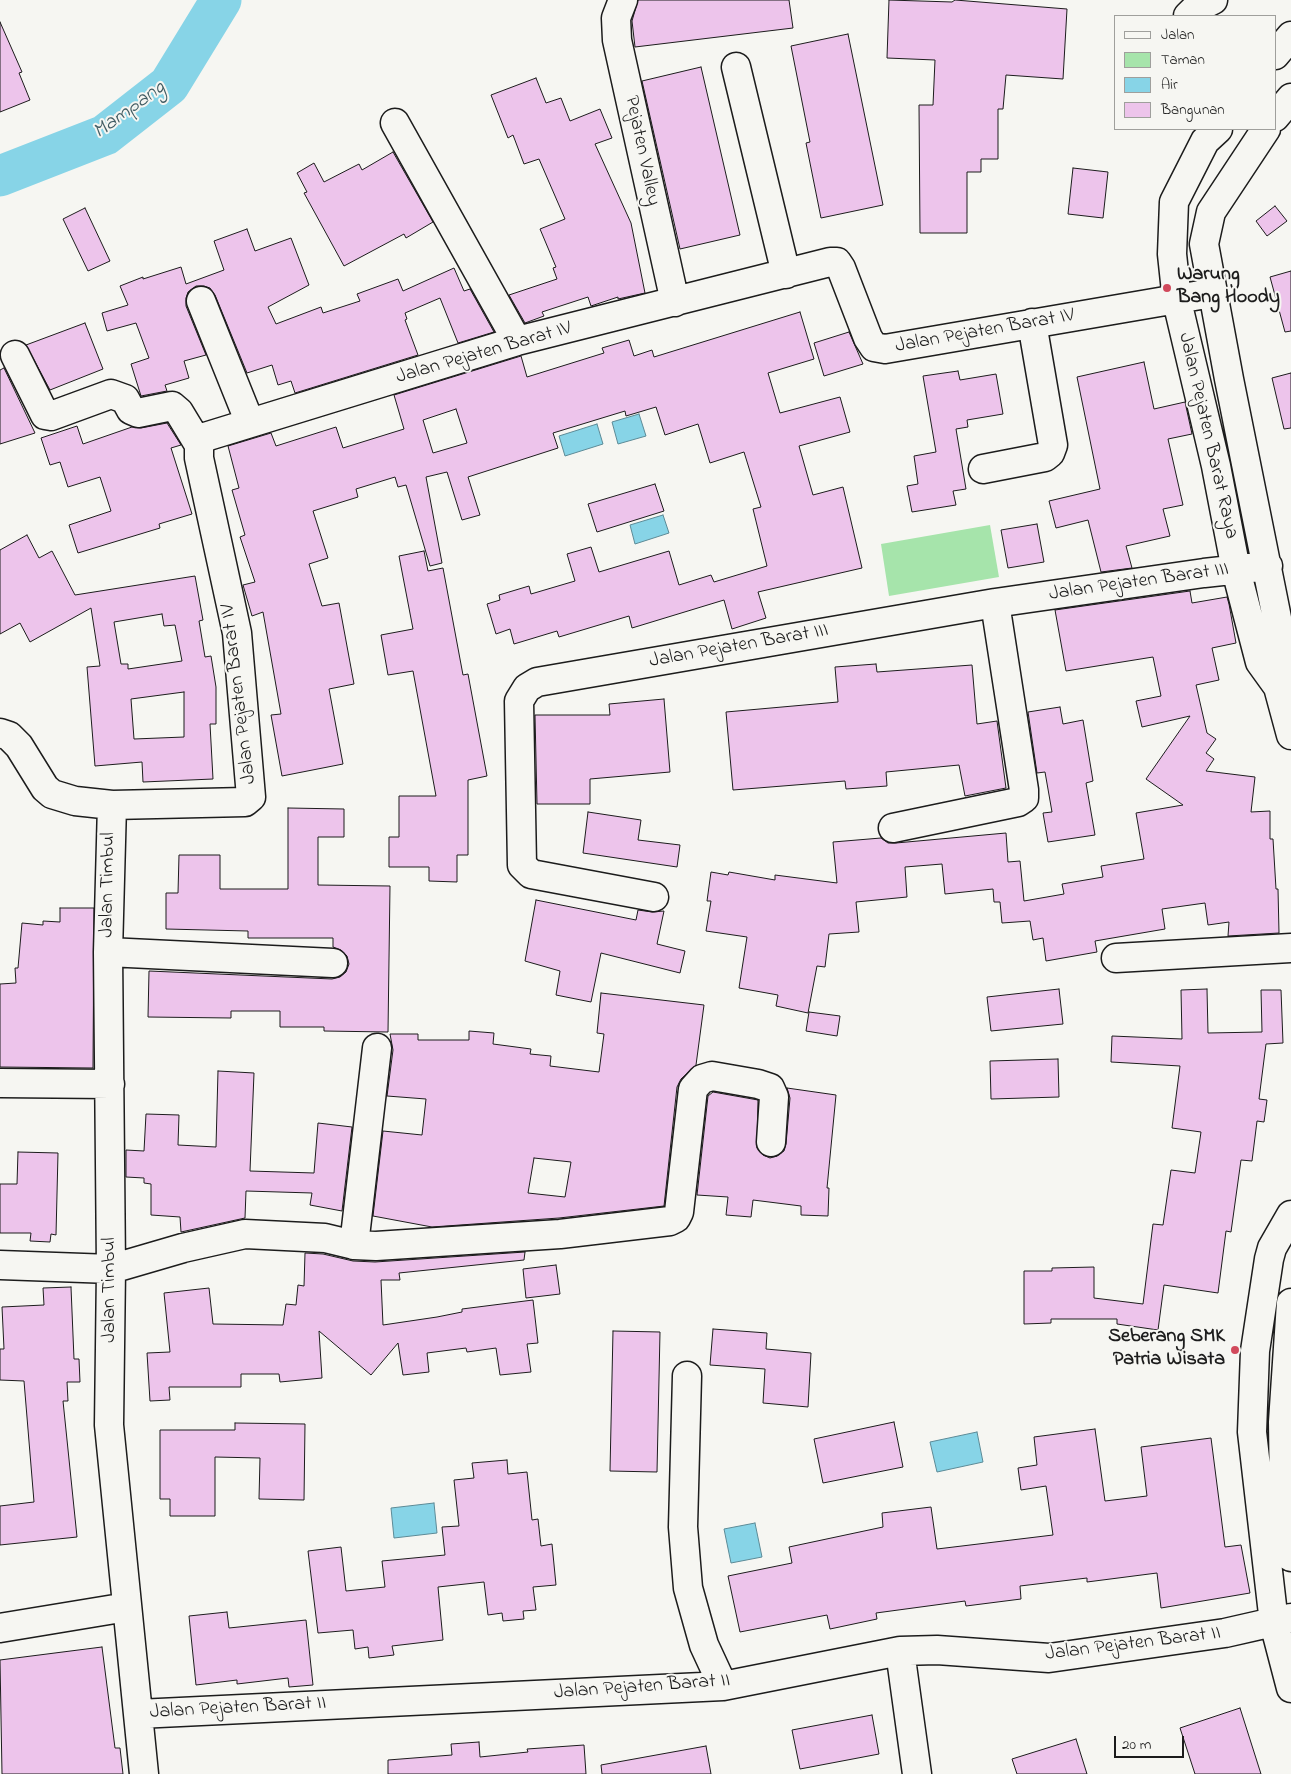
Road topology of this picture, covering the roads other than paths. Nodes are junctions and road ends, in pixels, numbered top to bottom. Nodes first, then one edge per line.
1 (622, 0) edge
2 (1213, 0) edge
3 (1189, 15) edge
4 (1291, 36) edge
5 (1276, 55) edge
6 (736, 67) dead end
7 (1291, 98) edge
8 (1276, 116) edge
9 (395, 123) dead end
10 (1217, 130) edge
11 (1265, 130) edge
12 (786, 274) junction
13 (1212, 293) junction
14 (201, 301) dead end
15 (1176, 301) junction
16 (675, 302) junction
17 (1032, 323) junction
18 (517, 341) junction
19 (16, 356) dead end
20 (250, 423) junction
21 (199, 445) junction
22 (983, 469) dead end
23 (1268, 566) junction
24 (1236, 570) junction
25 (996, 603) junction
26 (1279, 660) edge
27 (0, 733) edge
28 (1291, 735) edge
29 (112, 805) junction
30 (893, 828) dead end
31 (654, 897) dead end
32 (1291, 948) edge
33 (108, 952) junction
34 (1116, 958) dead end
35 (333, 963) dead end
36 (377, 1048) dead end
37 (0, 1083) edge
38 (110, 1084) junction
39 (771, 1142) dead end
40 (1291, 1215) edge
41 (354, 1245) junction
42 (1282, 1249) edge
43 (0, 1265) edge
44 (112, 1269) junction
45 (1291, 1303) edge
46 (687, 1376) dead end
47 (1291, 1556) edge
48 (127, 1607) junction
49 (1282, 1620) edge
50 (0, 1628) edge
51 (900, 1651) junction
52 (723, 1686) junction
53 (1291, 1688) edge
54 (138, 1714) junction
55 (144, 1774) edge
56 (917, 1774) edge

1 - 16 street, Pejaten Valley
2 - 3 street
4 - 5 street
6 - 12 street
7 - 8 street
9 - 18 street
10 - 15 street, Jalan Pejaten Barat Raya
11 - 13 street, Jalan Pejaten Barat Raya
12 - 16 street, Jalan Pejaten Barat IV
12 - 17 street, Jalan Pejaten Barat IV
13 - 15 street, Jalan Pejaten Barat IV
13 - 23 street, Jalan Pejaten Barat Raya
14 - 20 street
15 - 17 street, Jalan Pejaten Barat IV
15 - 24 street, Jalan Pejaten Barat Raya
16 - 18 street, Jalan Pejaten Barat IV
17 - 22 street
18 - 20 street, Jalan Pejaten Barat IV
19 - 21 street
20 - 21 street, Jalan Pejaten Barat IV
21 - 29 street, Jalan Pejaten Barat IV
23 - 24 street, Jalan Pejaten Barat III
23 - 26 street, Jalan Pejaten Barat Raya
24 - 25 street, Jalan Pejaten Barat III
24 - 26 street, Jalan Pejaten Barat Raya
25 - 30 street
25 - 31 street, Jalan Pejaten Barat III
26 - 28 street, Jalan Pejaten Barat Raya
27 - 29 street
29 - 33 street, Jalan Timbul
32 - 34 street
33 - 35 street
33 - 38 street, Jalan Timbul
36 - 41 street
37 - 38 street
38 - 44 street, Jalan Timbul
39 - 41 street
40 - 42 street
41 - 44 street
42 - 49 street
43 - 44 street
44 - 48 street, Jalan Timbul
45 - 47 street
46 - 52 street
48 - 50 street
48 - 54 street, Jalan Timbul
49 - 51 street, Jalan Pejaten Barat II
49 - 53 street
51 - 52 street, Jalan Pejaten Barat II
51 - 56 street
52 - 54 street, Jalan Pejaten Barat II
54 - 55 street, Jalan Timbul

